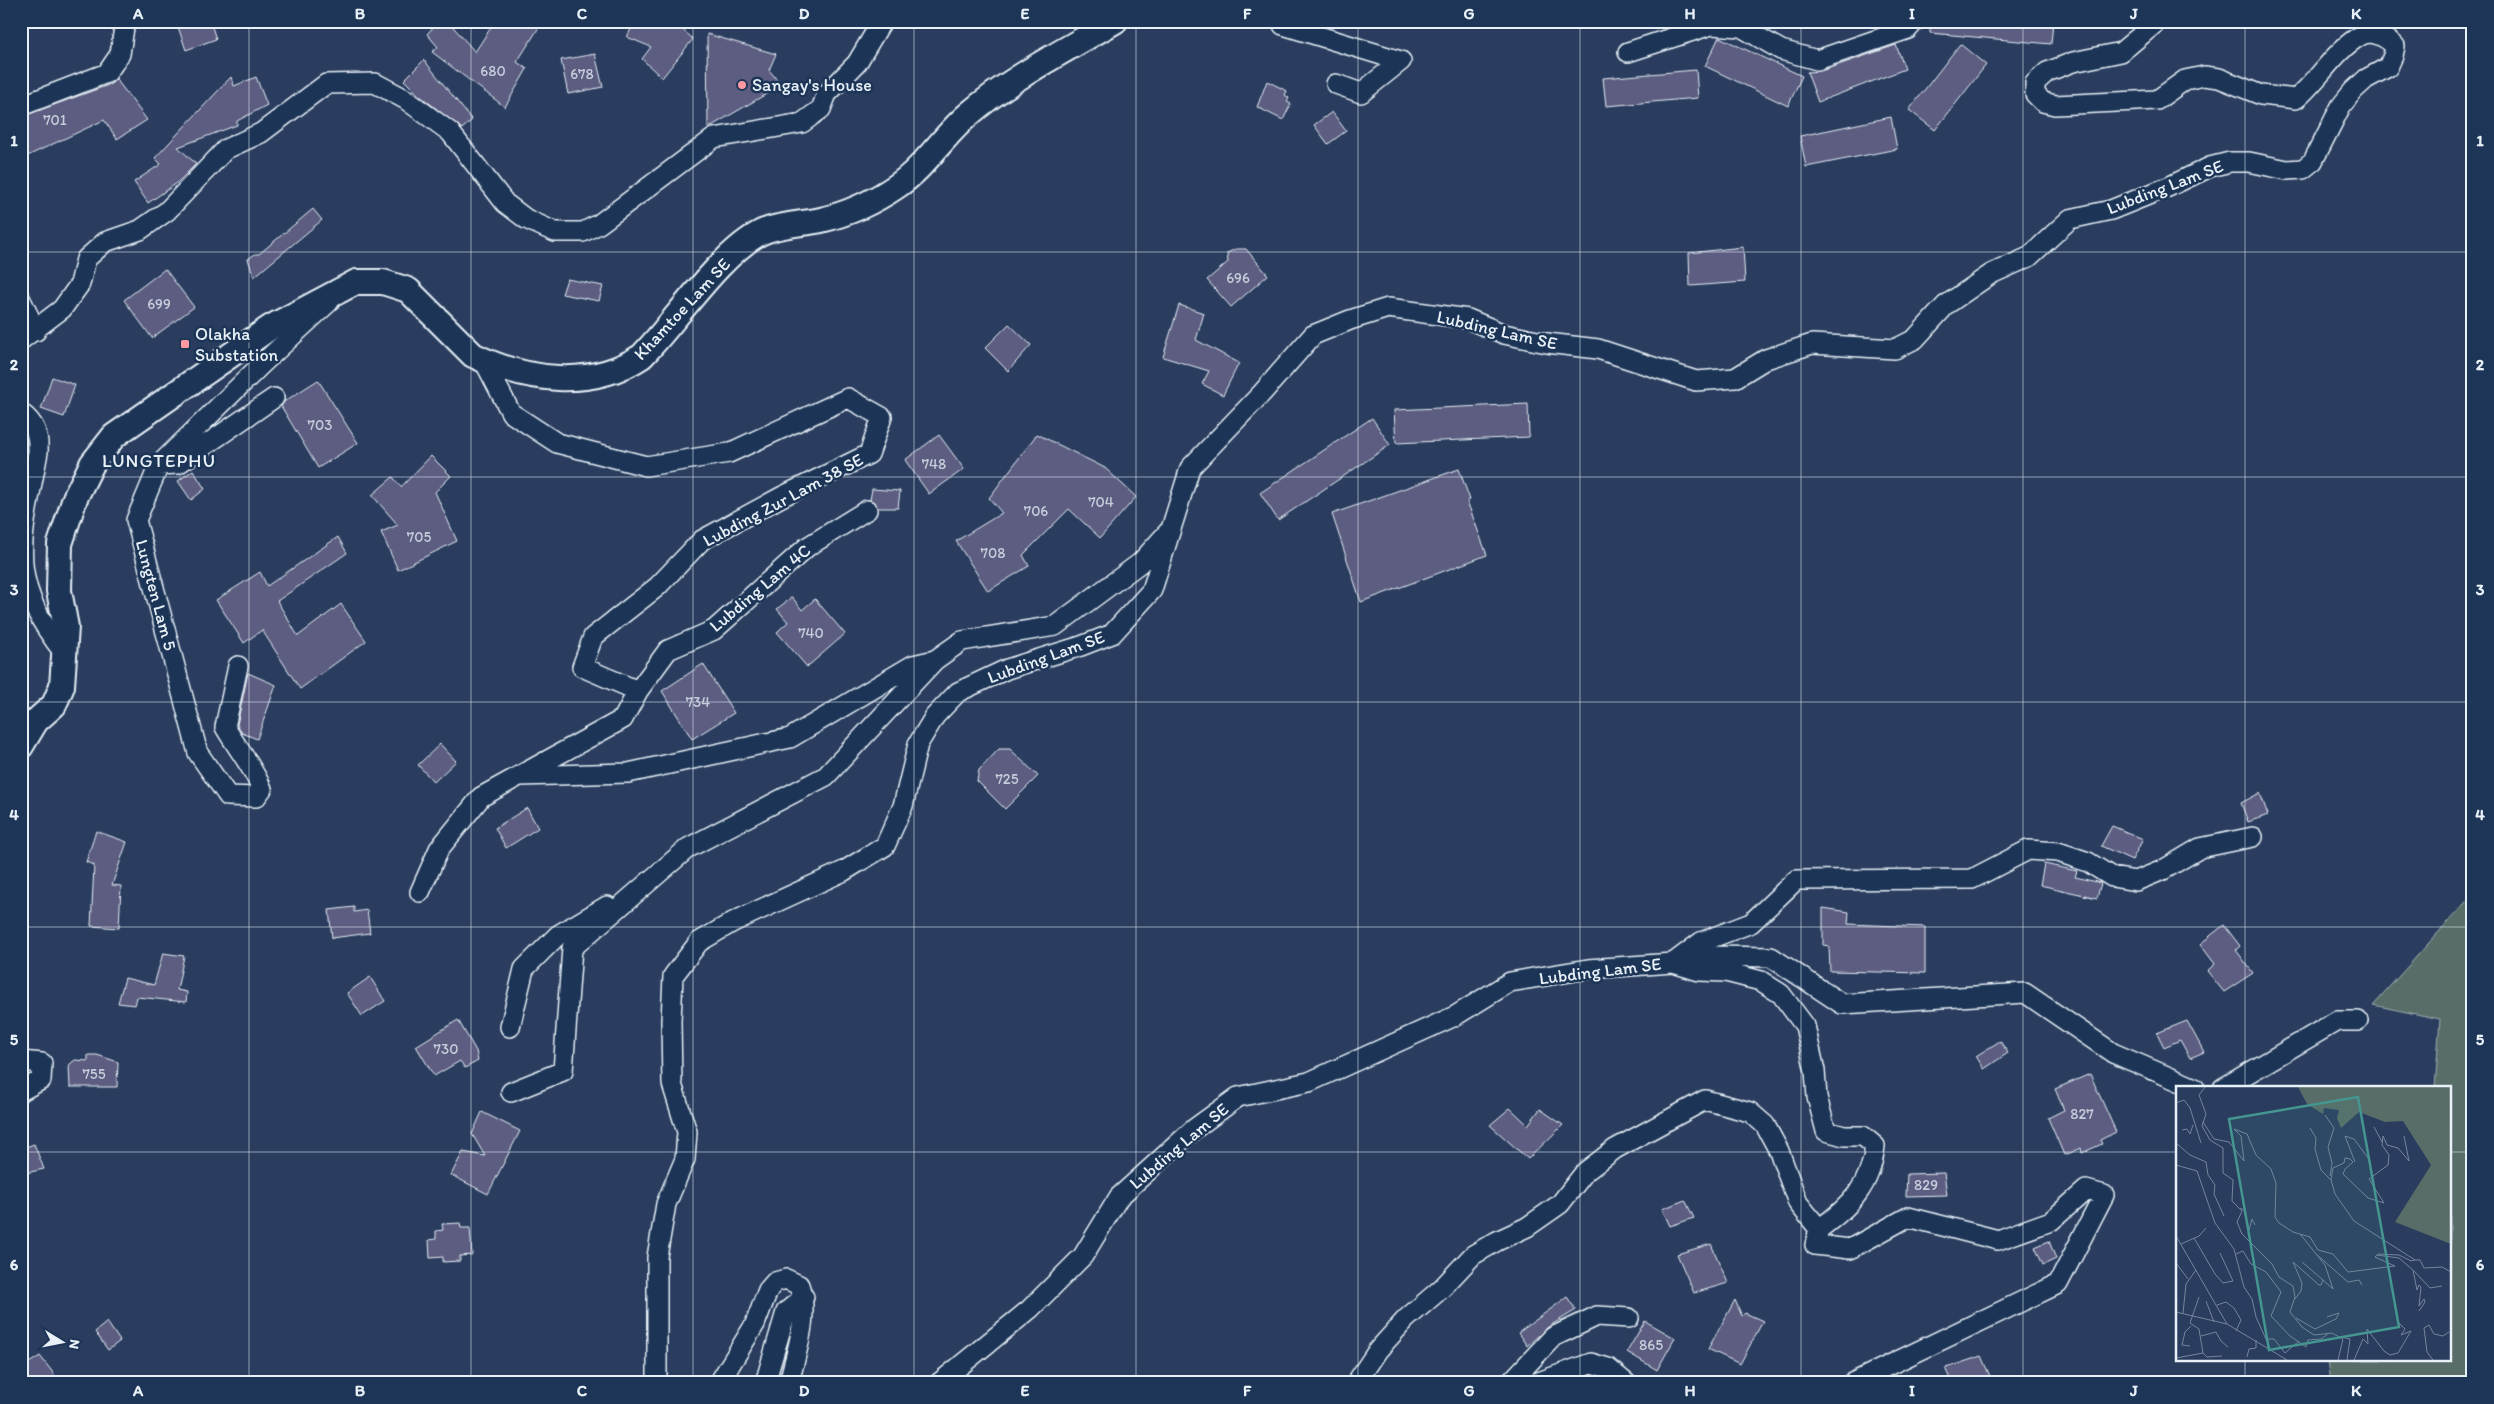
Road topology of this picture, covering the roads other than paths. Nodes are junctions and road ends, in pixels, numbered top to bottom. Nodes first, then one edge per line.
1 (125, 21) edge
2 (882, 21) edge
3 (1115, 21) edge
4 (1287, 21) edge
5 (1915, 21) edge
6 (2155, 21) edge
7 (1628, 52) dead end
8 (1336, 84) dead end
9 (21, 106) edge
10 (340, 290) junction
11 (21, 300) edge
12 (28, 335) edge
13 (483, 359) junction
14 (274, 398) dead end
15 (21, 414) edge
16 (158, 465) junction
17 (866, 510) dead end
18 (1170, 530) junction
19 (65, 654) junction
20 (936, 660) junction
21 (238, 666) dead end
22 (638, 691) junction
23 (21, 746) edge
24 (519, 776) junction
25 (2253, 837) dead end
26 (650, 882) junction
27 (420, 892) dead end
28 (1673, 963) junction
29 (2358, 1021) dead end
30 (510, 1027) dead end
31 (21, 1061) edge
32 (2190, 1086) edge
33 (2226, 1086) edge
34 (21, 1091) edge
35 (511, 1092) dead end
36 (1819, 1228) junction
37 (804, 1297) junction
38 (1629, 1318) dead end
39 (657, 1383) edge
40 (719, 1383) edge
41 (765, 1383) edge
42 (790, 1383) edge
43 (939, 1383) edge
44 (1356, 1383) edge
45 (1510, 1383) edge
46 (1536, 1383) edge
47 (1626, 1383) edge
48 (1852, 1383) edge

1 - 9 street
2 - 12 street
3 - 13 main road, Khamtoe Lam SE
4 - 8 street
5 - 7 street
6 - 18 street, Lubding Lam SE
10 - 13 main road, Khamtoe Lam SE
10 - 16 street, Lungten Lam 5
10 - 19 main road, Khamtoe Lam SE
11 - 12 street
13 - 22 street, Lubding Zur Lam 38 SE
14 - 16 street
15 - 19 street
16 - 21 street, Lungten Lam 5
17 - 22 street, Lubding Lam 4C
18 - 20 street
18 - 39 street, Lubding Lam SE
19 - 23 main road, Khamtoe Lam SE
20 - 24 street
20 - 26 street
22 - 24 street
24 - 27 street
25 - 28 street
26 - 30 street
26 - 35 street
28 - 32 street
28 - 36 street, Lubding Lam SE
28 - 43 street, Lubding Lam SE
29 - 33 street
31 - 34 street
36 - 44 street
36 - 48 street
37 - 40 street
37 - 41 street
37 - 42 street
38 - 45 street
46 - 47 street

